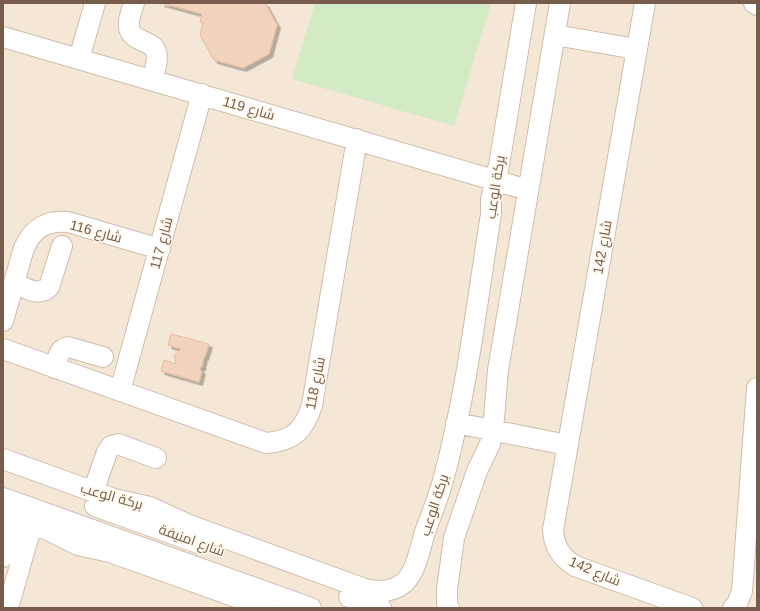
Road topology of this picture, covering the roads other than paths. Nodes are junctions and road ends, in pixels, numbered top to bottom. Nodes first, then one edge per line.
1 (95, 3) edge
2 (134, 3) edge
3 (526, 3) edge
4 (560, 3) edge
5 (644, 3) edge
6 (754, 3) edge
7 (757, 5) edge
8 (556, 34) junction
9 (3, 37) edge
10 (636, 49) junction
11 (79, 59) junction
12 (152, 80) junction
13 (202, 94) junction
14 (357, 139) junction
15 (494, 182) junction
16 (528, 190) junction
17 (62, 246) dead end
18 (160, 249) junction
19 (14, 283) junction
20 (3, 321) edge
21 (3, 349) edge
22 (103, 357) dead end
23 (55, 368) junction
24 (757, 388) edge
25 (120, 391) junction
26 (456, 423) junction
27 (493, 429) junction
28 (567, 445) junction
29 (156, 458) dead end
30 (3, 459) edge
31 (3, 473) edge
32 (93, 492) junction
33 (3, 498) edge
34 (165, 514) junction
35 (124, 516) junction
36 (7, 522) edge
37 (32, 524) junction
38 (101, 534) junction
39 (65, 538) junction
40 (3, 556) edge
41 (450, 606) edge
42 (8, 608) edge
43 (267, 608) edge
44 (311, 608) edge
45 (381, 608) edge
46 (692, 608) edge
47 (733, 608) edge

1 - 11 street
2 - 12 street
3 - 15 street, بركة الوعب
4 - 8 street, بركة الوعب
5 - 10 street, شارع 142
6 - 7 street
8 - 10 street
8 - 16 street, بركة الوعب
9 - 11 street, شارع 119
10 - 28 street, شارع 142
11 - 12 street, شارع 119
12 - 13 street, شارع 119
13 - 14 street, شارع 119
13 - 18 street, شارع 117
14 - 15 street, شارع 119
14 - 25 street, شارع 118
15 - 16 street, شارع 119
15 - 26 street, بركة الوعب
16 - 27 street, بركة الوعب
17 - 19 street
18 - 19 street, شارع 116
18 - 25 street, شارع 117
19 - 20 street, شارع 116
21 - 23 street, شارع 118
22 - 23 street
23 - 25 street, شارع 118
24 - 47 street
26 - 27 street
26 - 34 street, بركة الوعب
27 - 28 street
27 - 41 street, بركة الوعب
28 - 46 street, شارع 142
29 - 32 street
30 - 32 street, بركة الوعب
31 - 35 street, شارع امنيفة
32 - 34 street, بركة الوعب
33 - 38 street, شارع امنيفة
34 - 35 street
35 - 45 street, شارع امنيفة
36 - 37 street
36 - 40 street
37 - 39 street
37 - 42 street
38 - 39 street
38 - 44 street, شارع امنيفة
39 - 43 street

